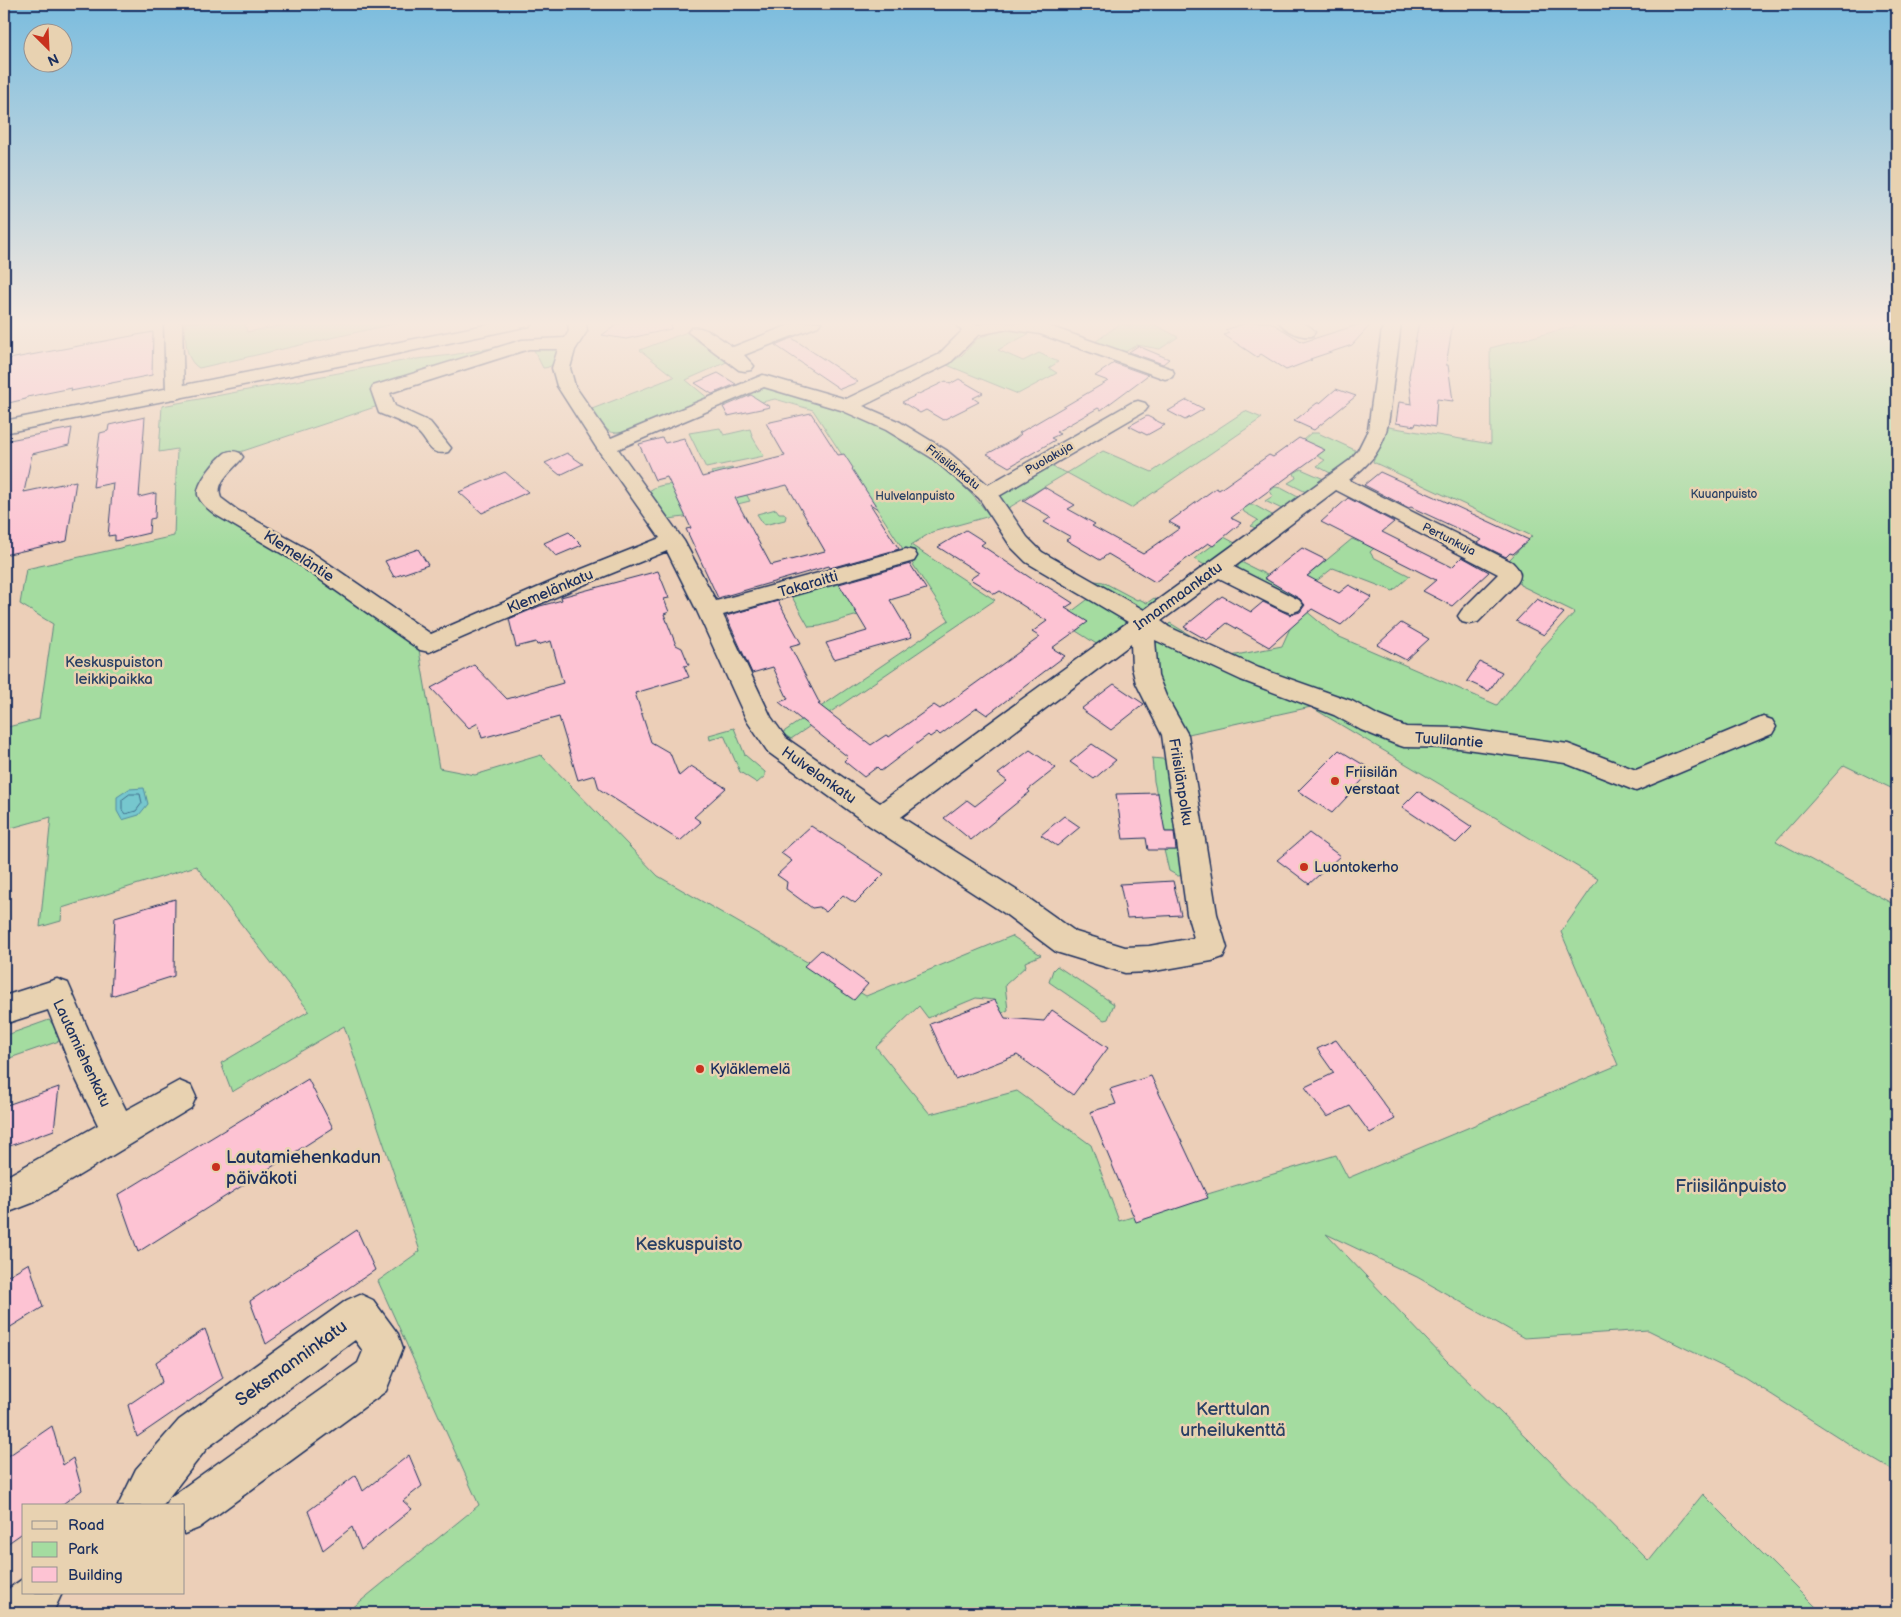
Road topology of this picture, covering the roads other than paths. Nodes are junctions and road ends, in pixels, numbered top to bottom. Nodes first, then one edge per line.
1 (115, 397) edge
2 (134, 397) edge
3 (382, 397) edge
4 (575, 397) edge
5 (724, 397) edge
6 (819, 397) edge
7 (865, 397) edge
8 (1382, 397) edge
9 (848, 406) junction
10 (1138, 407) dead end
11 (4, 415) edge
12 (4, 427) edge
13 (606, 447) junction
14 (442, 448) dead end
15 (233, 457) dead end
16 (1335, 481) junction
17 (987, 494) junction
18 (673, 541) junction
19 (906, 556) dead end
20 (1218, 568) junction
21 (1292, 605) dead end
22 (709, 611) junction
23 (1470, 616) dead end
24 (1144, 621) junction
25 (429, 644) joint
26 (1763, 727) dead end
27 (880, 818) junction
28 (1212, 948) joint
29 (4, 1010) edge
30 (179, 1097) dead end
31 (119, 1132) junction
32 (4, 1196) edge
33 (140, 1504) edge
34 (185, 1512) edge
35 (39, 1594) edge
36 (12, 1613) edge

1 - 11 street
2 - 12 street
3 - 14 street
4 - 13 street, Hulvelankatu
5 - 13 street
6 - 9 street, Friisilänkatu
7 - 9 street
8 - 16 street, Innanmaankatu
9 - 17 street, Friisilänkatu
10 - 17 street, Puolakuja
13 - 18 street, Hulvelankatu
15 - 25 street, Klemeläntie
16 - 20 street, Innanmaankatu
16 - 23 street, Pertunkuja
17 - 24 street, Friisilänkatu
18 - 22 street, Hulvelankatu
18 - 25 street, Klemelänkatu
19 - 22 street, Takaraitti
20 - 21 street
20 - 24 street, Innanmaankatu
22 - 27 street, Hulvelankatu
24 - 26 street, Tuulilantie
24 - 27 street, Innanmaankatu
24 - 28 street, Friisilänpolku
27 - 28 street, Hulvelankatu
29 - 31 street, Lautamiehenkatu
30 - 31 street
31 - 32 street
33 - 34 street, Seksmanninkatu
35 - 36 street

